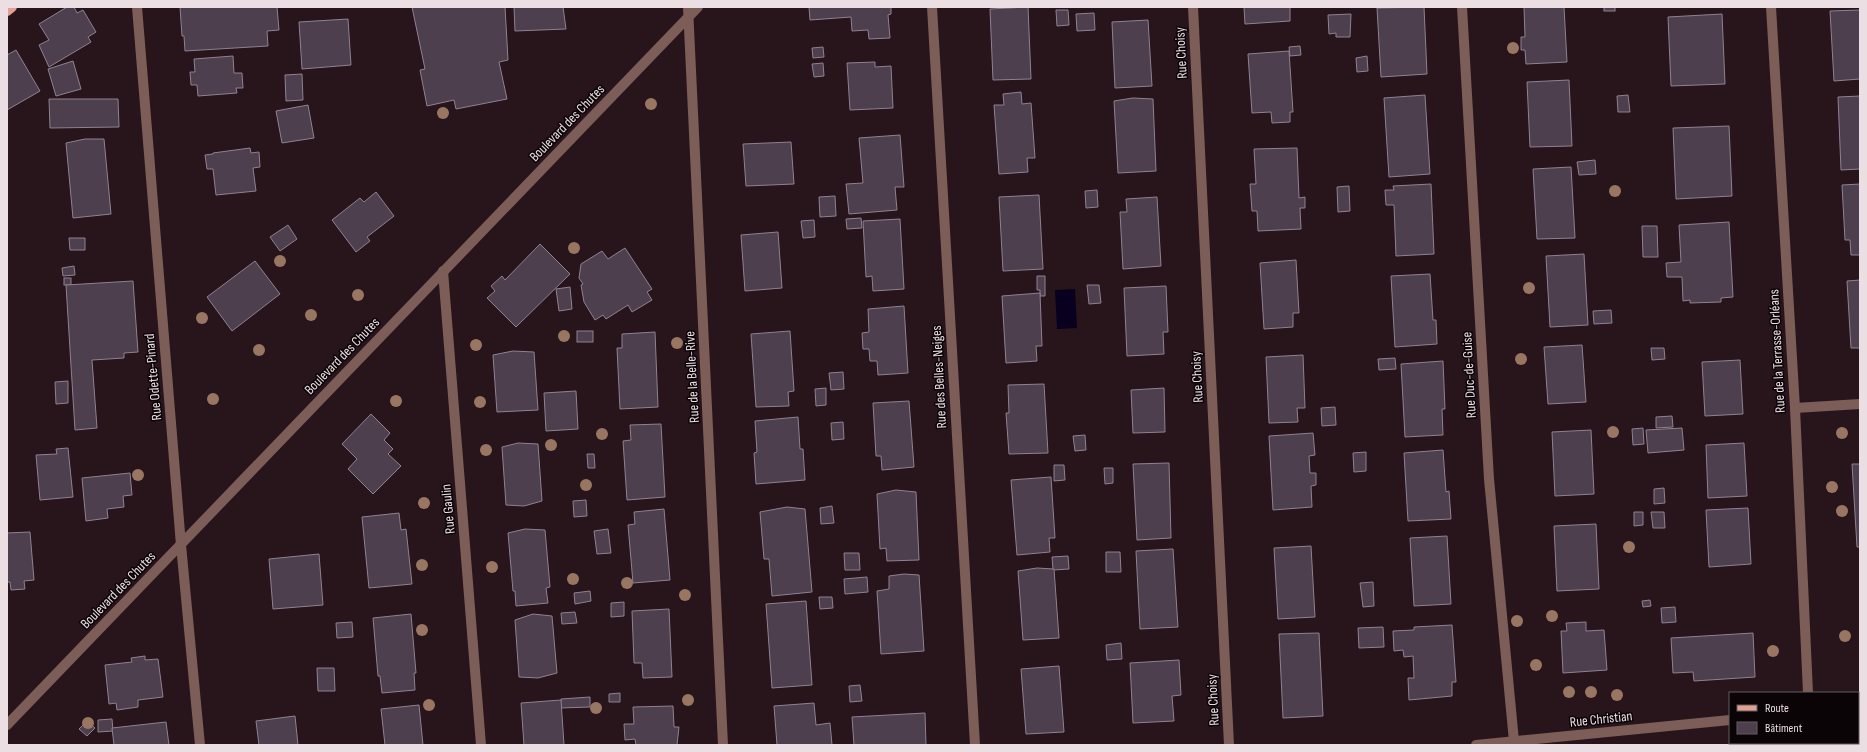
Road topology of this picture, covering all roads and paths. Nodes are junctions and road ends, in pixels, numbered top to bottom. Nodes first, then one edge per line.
1 (12, 7) edge
2 (137, 7) edge
3 (698, 7) edge
4 (932, 7) edge
5 (1193, 7) edge
6 (1462, 7) edge
7 (1771, 7) edge
8 (7, 11) edge
9 (689, 12) edge
10 (443, 271) junction
11 (1860, 404) edge
12 (1795, 408) junction
13 (181, 545) junction
14 (1808, 692) edge
15 (1729, 720) edge
16 (7, 724) edge
17 (1514, 741) junction
18 (200, 745) edge
19 (481, 745) edge
20 (723, 745) edge
21 (975, 745) edge
22 (1230, 745) edge
23 (1476, 745) edge

1 - 8 main road
2 - 13 street, Rue Odette-Pinard
3 - 9 street, Boulevard des Chutes
4 - 21 street, Rue des Belles-Neiges
5 - 22 street, Rue Choisy
6 - 17 street, Rue Duc-de-Guise
7 - 12 street, Rue de la Terrasse-Orléans
9 - 10 street, Boulevard des Chutes
9 - 20 street, Rue de la Belle-Rive
10 - 13 street, Boulevard des Chutes
10 - 19 street, Rue Gaulin
11 - 12 street
12 - 14 street, Rue de la Terrasse-Orléans
13 - 16 street, Boulevard des Chutes
13 - 18 street, Rue Odette-Pinard
15 - 17 street, Rue Christian
17 - 23 street, Rue Christian

